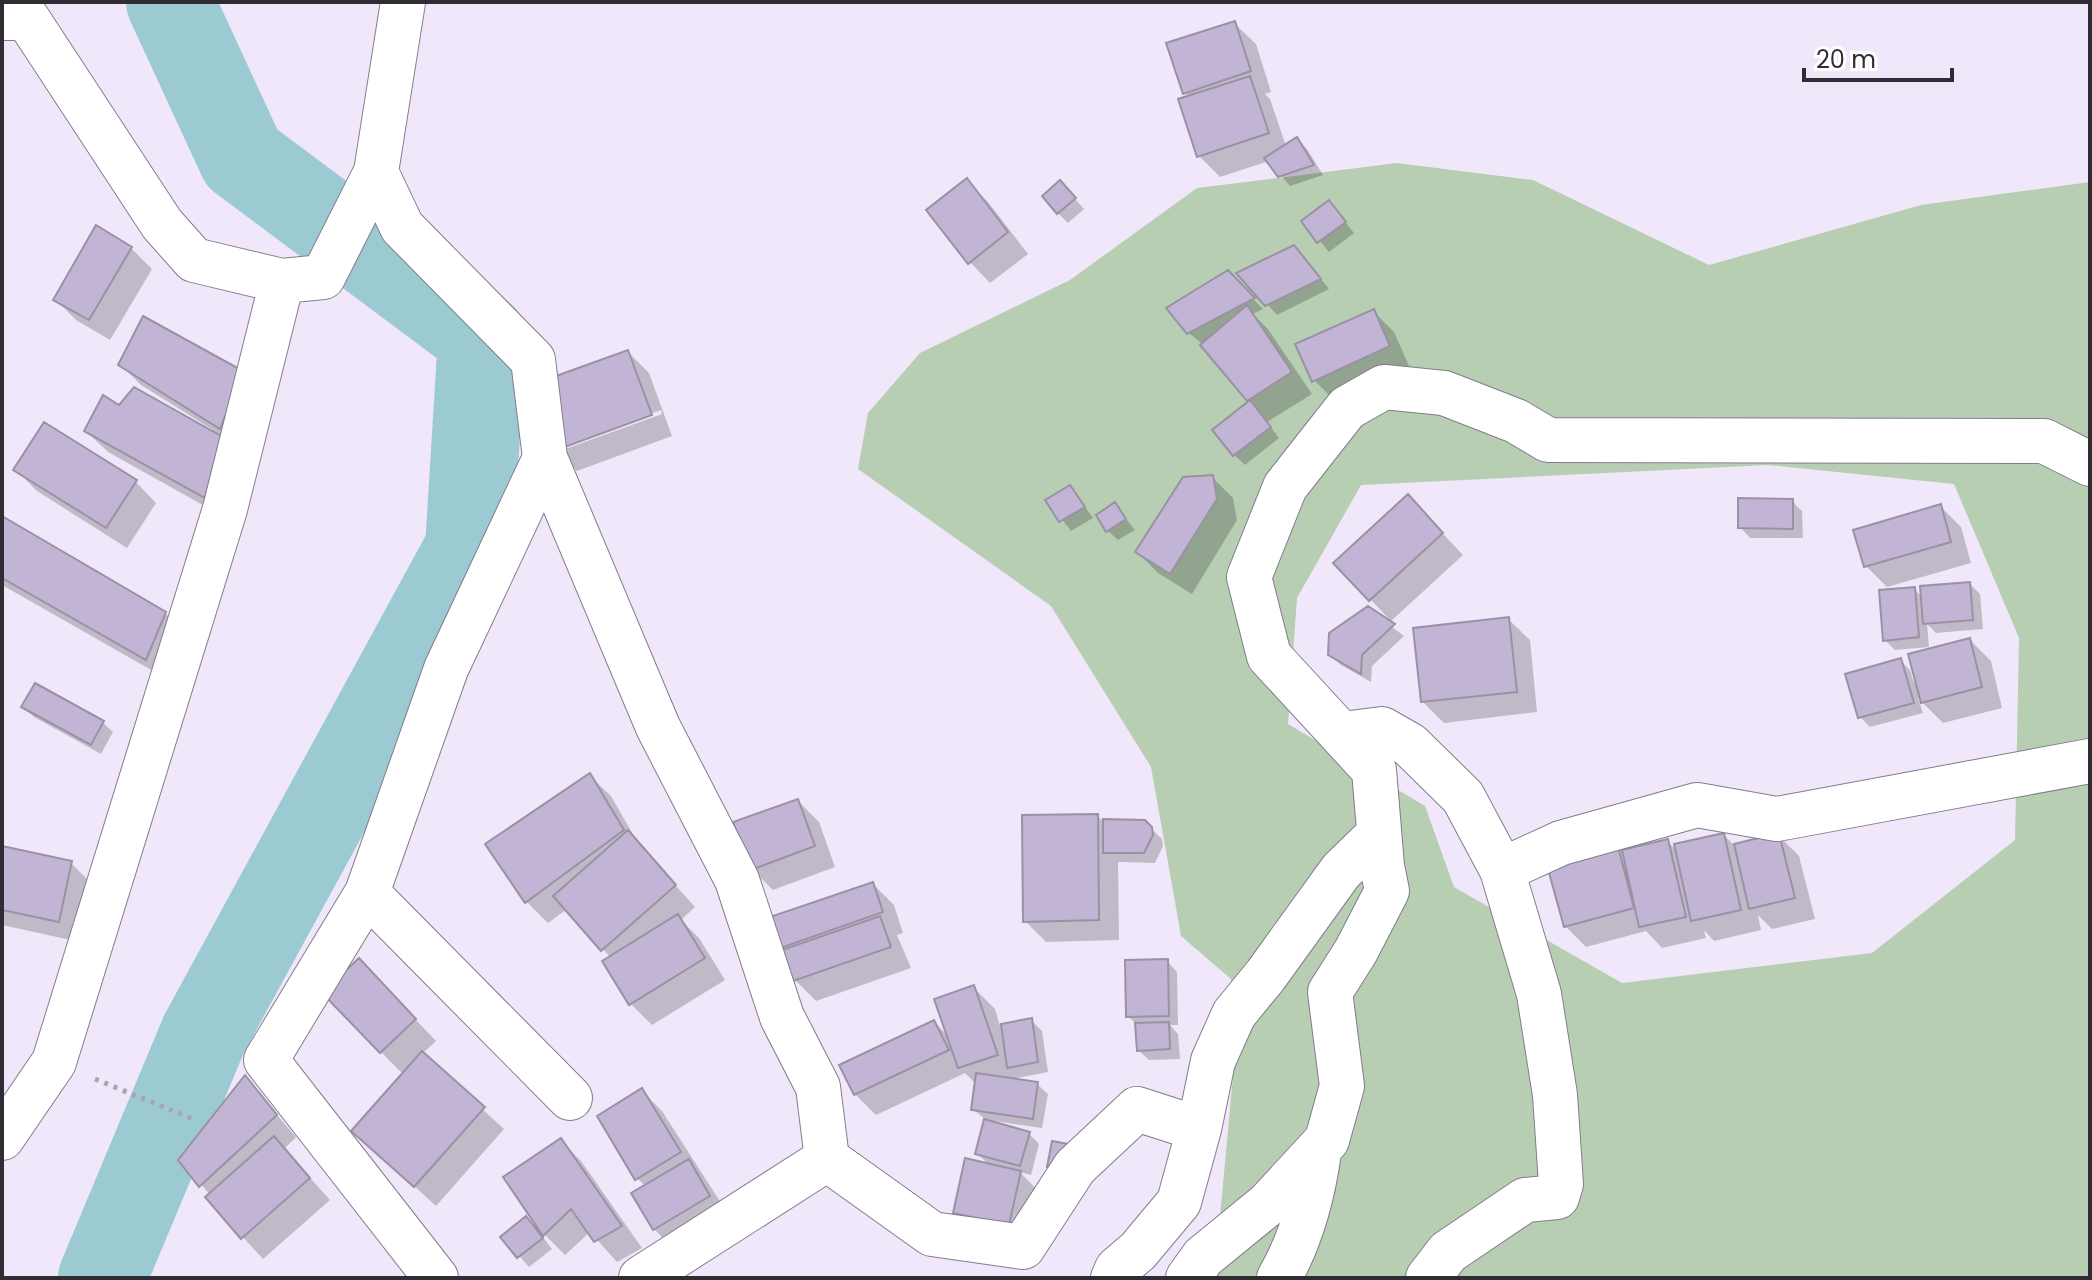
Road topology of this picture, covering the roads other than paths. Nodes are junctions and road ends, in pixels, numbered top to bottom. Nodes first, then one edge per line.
1 (403, 2) edge
2 (2, 18) edge
3 (376, 172) junction
4 (302, 279) junction
5 (545, 458) junction
6 (2090, 464) edge
7 (1343, 734) junction
8 (2090, 761) edge
9 (1379, 834) junction
10 (1502, 870) junction
11 (367, 893) junction
12 (570, 1098) dead end
13 (1199, 1129) junction
14 (2, 1138) edge
15 (1319, 1152) junction
16 (827, 1159) junction
17 (436, 1278) edge
18 (641, 1278) edge
19 (1113, 1278) edge
20 (1188, 1278) edge
21 (1279, 1278) edge
22 (1428, 1278) edge

1 - 3 street
2 - 4 street
3 - 4 street
3 - 5 street
4 - 14 street
5 - 11 street
5 - 16 street
6 - 7 street
7 - 9 street
7 - 10 street
8 - 10 street
9 - 13 street
9 - 15 street
10 - 22 street
11 - 12 street
11 - 17 street
13 - 16 street
13 - 19 street
15 - 20 street
15 - 21 street
16 - 18 street

